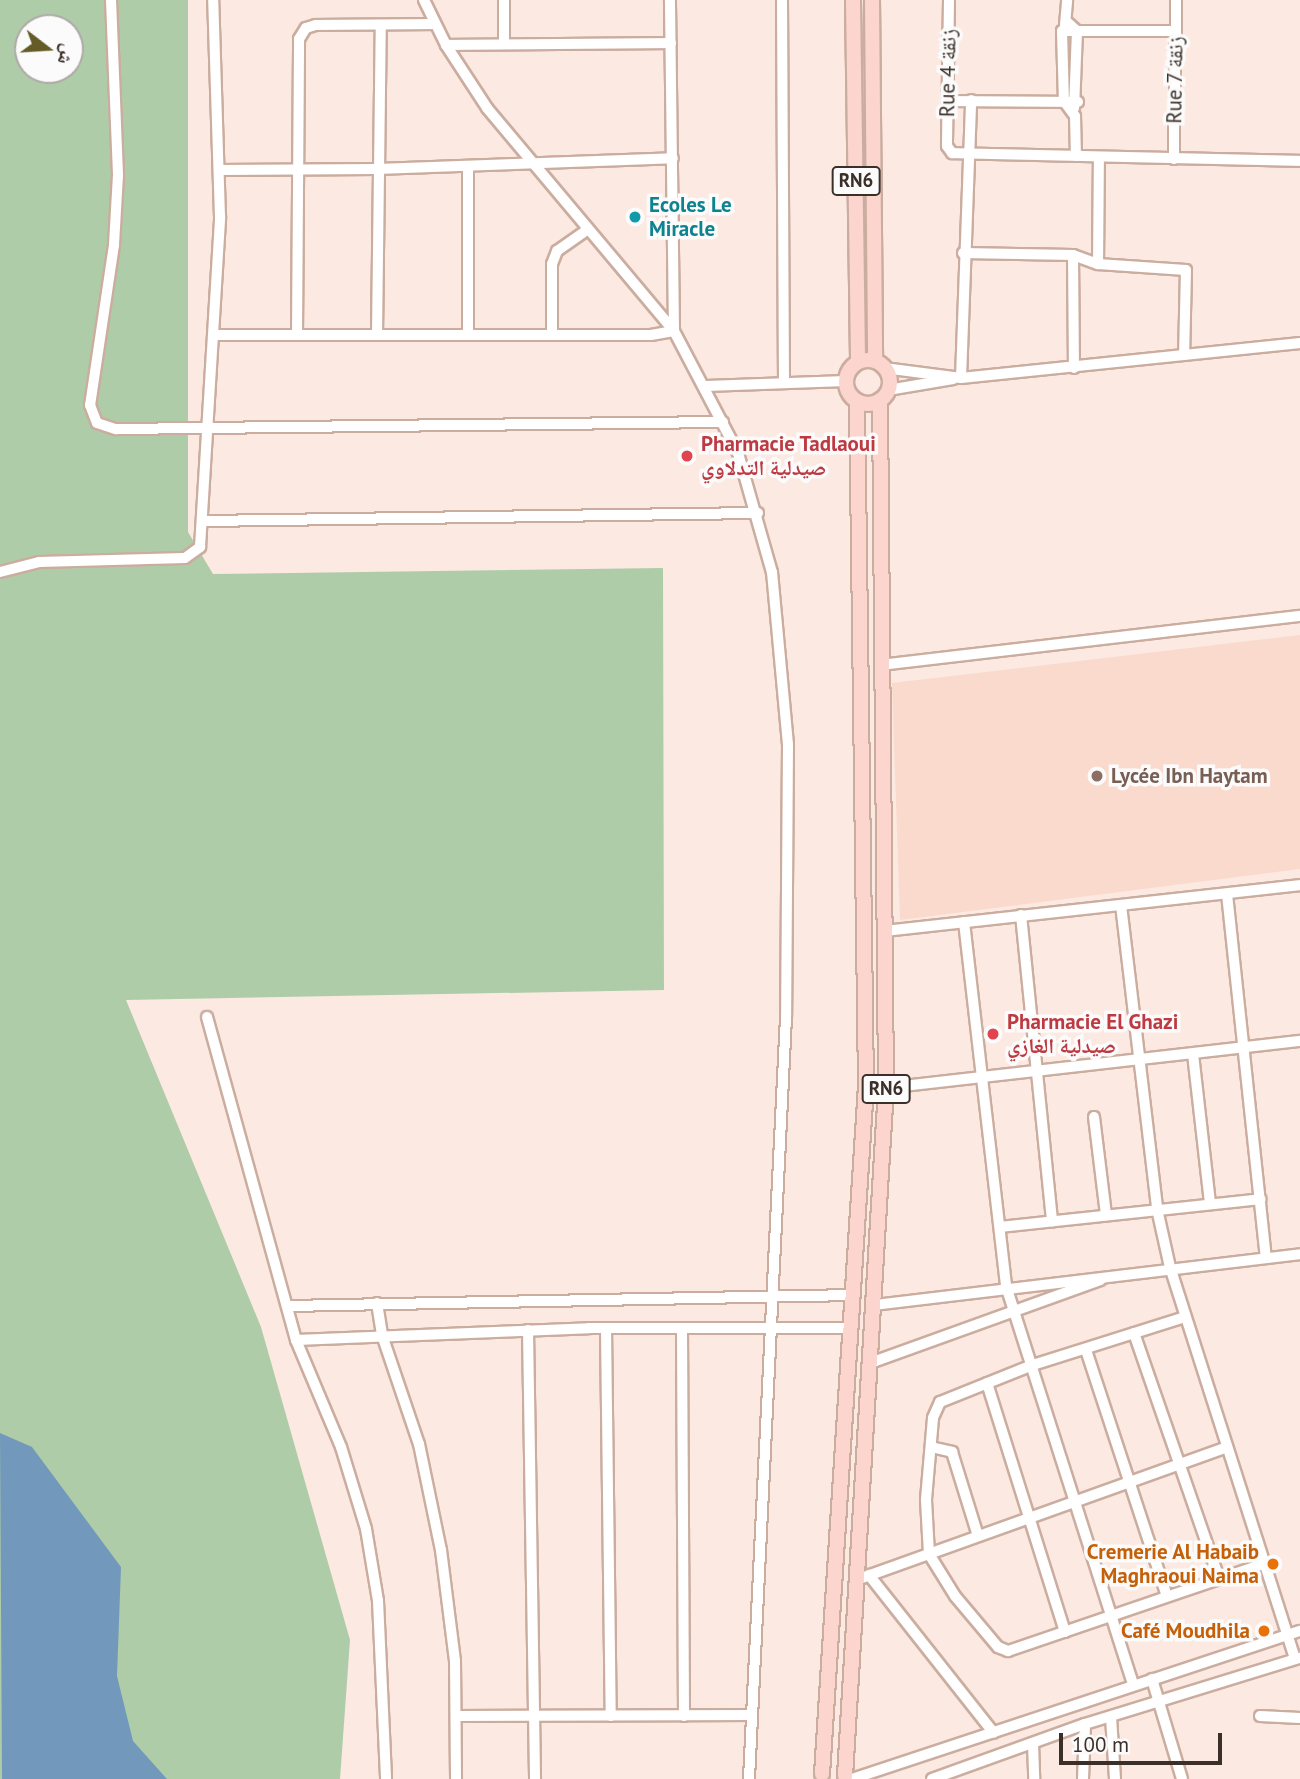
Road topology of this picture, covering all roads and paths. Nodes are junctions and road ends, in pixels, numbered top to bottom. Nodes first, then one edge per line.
1 (111, 0) edge
2 (213, 0) edge
3 (424, 0) edge
4 (504, 0) edge
5 (670, 0) edge
6 (782, 0) edge
7 (853, 0) edge
8 (872, 0) edge
9 (949, 0) edge
10 (1067, 0) edge
11 (1176, 0) edge
12 (381, 24) junction
13 (435, 24) junction
14 (1064, 26) junction
15 (1077, 31) junction
16 (1175, 31) junction
17 (671, 43) junction
18 (504, 44) junction
19 (446, 45) junction
20 (971, 100) junction
21 (948, 101) junction
22 (1064, 101) junction
23 (1075, 106) junction
24 (969, 156) junction
25 (1076, 156) junction
26 (1099, 157) junction
27 (673, 158) junction
28 (1174, 159) junction
29 (1300, 161) edge
30 (529, 162) junction
31 (468, 166) junction
32 (377, 169) junction
33 (219, 170) junction
34 (296, 170) junction
35 (587, 230) junction
36 (963, 253) junction
37 (1073, 255) junction
38 (1098, 264) junction
39 (674, 331) junction
40 (214, 335) junction
41 (297, 335) junction
42 (377, 335) junction
43 (468, 335) junction
44 (552, 335) junction
45 (1300, 343) edge
46 (1184, 355) junction
47 (858, 362) junction
48 (879, 364) junction
49 (1074, 368) junction
50 (959, 378) junction
51 (846, 381) junction
52 (784, 383) junction
53 (706, 386) junction
54 (884, 395) junction
55 (857, 401) junction
56 (723, 422) junction
57 (208, 427) junction
58 (758, 513) junction
59 (204, 521) junction
60 (0, 572) edge
61 (1300, 616) edge
62 (881, 665) junction
63 (1300, 885) edge
64 (1227, 894) junction
65 (1121, 905) junction
66 (1021, 915) junction
67 (964, 922) junction
68 (885, 931) junction
69 (207, 1017) dead end
70 (1300, 1041) edge
71 (1244, 1048) junction
72 (1193, 1054) junction
73 (1139, 1059) junction
74 (1036, 1071) junction
75 (983, 1077) junction
76 (886, 1088) junction
77 (1094, 1117) dead end
78 (1261, 1199) junction
79 (1210, 1204) junction
80 (1157, 1209) junction
81 (1106, 1215) junction
82 (1052, 1221) junction
83 (1000, 1227) junction
84 (1300, 1254) edge
85 (1266, 1258) junction
86 (1170, 1267) junction
87 (1116, 1275) junction
88 (1006, 1286) junction
89 (854, 1295) junction
90 (770, 1297) junction
91 (377, 1303) junction
92 (874, 1305) junction
93 (287, 1306) junction
94 (1014, 1313) junction
95 (1185, 1317) junction
96 (852, 1328) junction
97 (606, 1329) junction
98 (528, 1330) junction
99 (769, 1330) junction
100 (682, 1331) junction
101 (1134, 1334) junction
102 (382, 1335) junction
103 (296, 1340) junction
104 (1086, 1350) junction
105 (870, 1363) junction
106 (1030, 1366) junction
107 (987, 1383) junction
108 (930, 1447) junction
109 (1227, 1447) junction
110 (1178, 1463) junction
111 (1127, 1481) junction
112 (1074, 1499) junction
113 (1026, 1517) junction
114 (978, 1536) junction
115 (929, 1554) junction
116 (1267, 1563) junction
117 (862, 1578) junction
118 (1219, 1578) junction
119 (1166, 1594) junction
120 (1111, 1616) junction
121 (1300, 1631) edge
122 (1065, 1632) junction
123 (1287, 1635) junction
124 (1298, 1658) edge
125 (1152, 1679) junction
126 (1133, 1685) junction
127 (1158, 1703) junction
128 (456, 1716) junction
129 (534, 1716) junction
130 (611, 1716) junction
131 (684, 1716) junction
132 (752, 1716) junction
133 (1260, 1716) dead end
134 (1111, 1717) junction
135 (1300, 1718) edge
136 (1085, 1724) junction
137 (993, 1733) junction
138 (1032, 1743) junction
139 (817, 1776) edge
140 (849, 1778) edge
141 (386, 1779) edge
142 (456, 1779) edge
143 (535, 1779) edge
144 (749, 1779) edge
145 (933, 1779) edge
146 (1034, 1779) edge
147 (1083, 1779) edge
148 (1115, 1779) edge
149 (1182, 1779) edge

1 - 57 street
2 - 33 street
3 - 13 street
4 - 18 street
5 - 17 street
6 - 52 street
7 - 47 main road, RN6
8 - 48 main road, RN6
9 - 21 street, Rue 4 زنقة
10 - 14 street
11 - 16 street, Rue 7 زنقة
12 - 13 street
12 - 32 street
12 - 34 street
13 - 19 street
14 - 15 street
14 - 22 street
15 - 16 street
15 - 23 street
16 - 28 street, Rue 7 زنقة
17 - 18 street
17 - 27 street
18 - 19 street
19 - 30 street
20 - 21 street
20 - 22 street
20 - 24 street
21 - 24 street, Rue 4 زنقة
22 - 23 street
23 - 25 street
24 - 25 street
24 - 36 street
25 - 26 street
26 - 28 street
26 - 38 street
27 - 30 street
27 - 39 street
28 - 29 street
30 - 31 street
30 - 35 street
31 - 32 street
31 - 43 street
32 - 34 street
32 - 42 street
33 - 34 street
33 - 40 street
34 - 41 street
35 - 39 street
35 - 44 street
36 - 37 street
36 - 50 street
37 - 38 street
37 - 49 street
38 - 46 street
39 - 44 street
39 - 53 street
40 - 41 street
40 - 57 street
41 - 42 street
42 - 43 street
43 - 44 street
45 - 46 street
46 - 49 street
47 - 48 main road
47 - 51 main road
48 - 50 street
48 - 54 main road, RN6
49 - 50 street
50 - 54 street
51 - 52 street
51 - 55 main road, RN6
52 - 53 street
53 - 56 street
54 - 55 main road
54 - 62 main road, RN6
55 - 89 main road, RN6
56 - 57 street
56 - 58 street
57 - 59 street
58 - 59 street
58 - 90 street
59 - 60 street
61 - 62 street
62 - 68 main road, RN6
63 - 64 street
64 - 65 street
64 - 71 street
65 - 66 street
65 - 73 street
66 - 67 street
66 - 74 street
67 - 68 street
67 - 75 street
68 - 76 main road, RN6
69 - 93 street
70 - 71 street
71 - 72 street
71 - 78 street
72 - 73 street
72 - 79 street
73 - 74 street
73 - 80 street
74 - 75 street
74 - 82 street
75 - 76 street
75 - 83 street
76 - 92 main road, RN6
77 - 81 street
78 - 79 street
78 - 85 street
79 - 80 street
80 - 81 street
80 - 86 street
81 - 82 street
82 - 83 street
83 - 88 street
84 - 85 street
85 - 86 street
86 - 87 street
86 - 95 street
87 - 88 street
87 - 94 street
88 - 92 street
88 - 94 street
89 - 90 street
89 - 96 main road, RN6
90 - 91 street
90 - 99 street
91 - 93 street
91 - 102 street
92 - 105 main road, RN6
93 - 103 street
94 - 105 street
94 - 106 street
95 - 101 street
95 - 109 street
96 - 99 street
96 - 139 main road, RN6
97 - 98 street
97 - 100 street
97 - 130 street
98 - 102 street
98 - 129 street
99 - 100 street
99 - 132 street
100 - 131 street
101 - 104 street
101 - 110 street
102 - 103 street
102 - 128 street
103 - 141 street
104 - 106 street
104 - 111 street
105 - 117 main road, RN6
106 - 107 street
106 - 112 street
107 - 108 street
107 - 113 street
108 - 114 street
108 - 115 street
109 - 110 street
109 - 116 street
110 - 111 street
110 - 118 street
111 - 112 street
111 - 119 street
112 - 113 street
112 - 120 street
113 - 114 street
113 - 122 street
114 - 115 street
115 - 117 street
115 - 122 street
116 - 118 street
116 - 123 street
117 - 137 street
117 - 140 main road, RN6
118 - 119 street
119 - 120 street
120 - 122 street
120 - 126 street
121 - 123 street
123 - 124 street
123 - 125 street
124 - 127 street
125 - 126 street
125 - 127 street
126 - 137 street
127 - 134 street
127 - 149 street
128 - 129 street
128 - 142 street
129 - 130 street
129 - 143 street
130 - 131 street
131 - 132 street
132 - 144 street
133 - 135 street
134 - 136 street
134 - 148 street
136 - 138 street
136 - 147 street
137 - 140 street
138 - 145 street
138 - 146 street
139 - 140 main road, RN6

